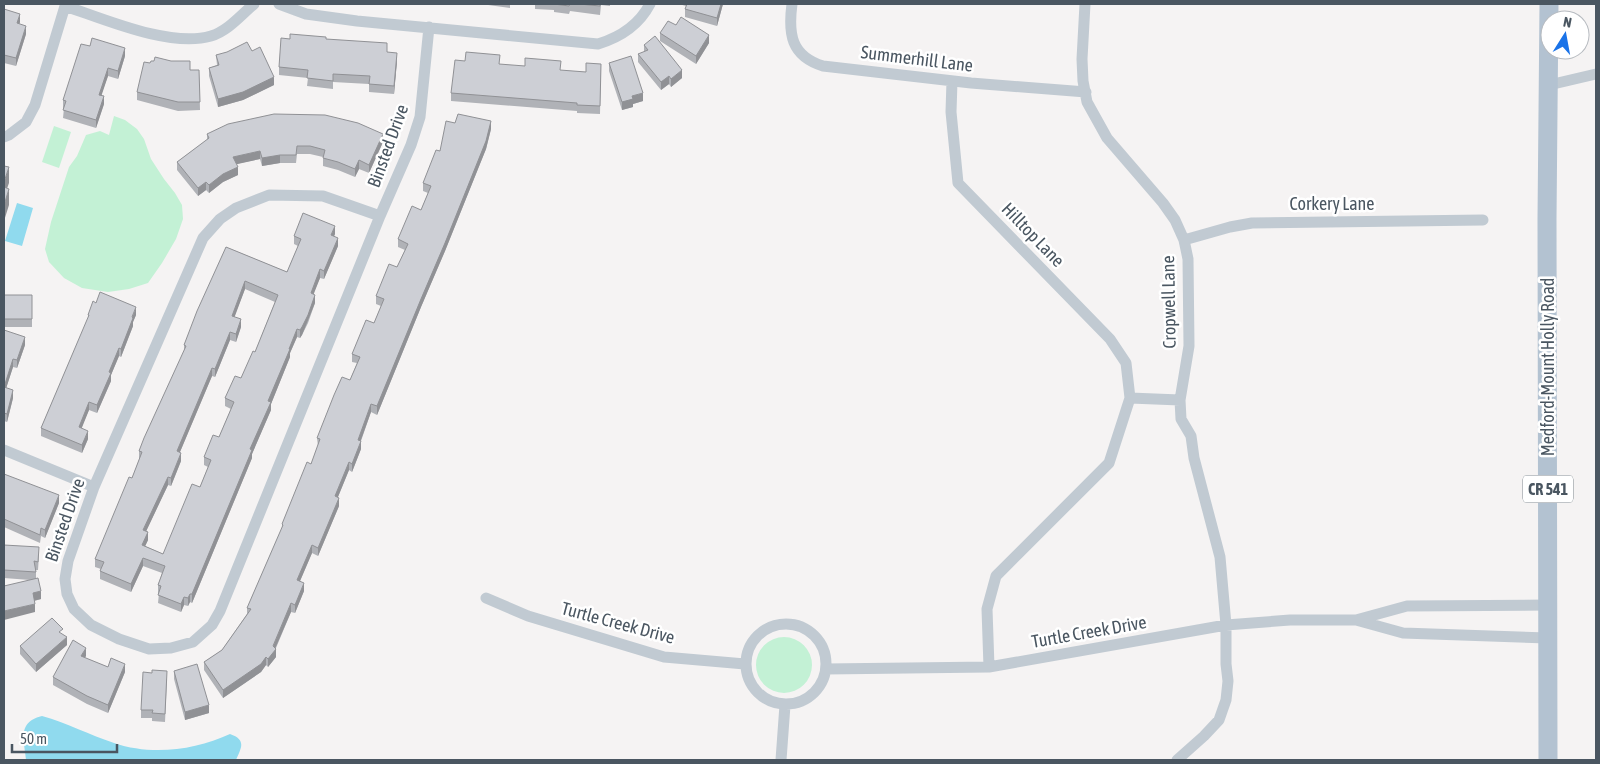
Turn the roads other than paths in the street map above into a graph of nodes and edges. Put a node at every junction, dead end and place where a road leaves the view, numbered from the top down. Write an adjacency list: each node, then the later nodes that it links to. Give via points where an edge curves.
1 (63, 4): 2 (street, via 162,37 186,40 212,36 226,29); 13 (street, via 35,105 26,122)
2 (254, 4)
3 (279, 4): 8 (street, via 306,14)
4 (650, 4): 8 (street, via 631,28 598,44)
5 (792, 4): 10 (street, Summerhill Lane, via 790,31 793,41 805,58 814,63)
6 (1085, 4): 12 (street, Cropwell Lane, via 1082,59)
7 (1549, 4): 11 (main road, Medford-Mount Holly Road / CR 541)
8 (429, 28): 14 (street, Binsted Drive, via 420,117)
9 (1596, 74): 11 (street)
10 (952, 81): 12 (street, Summerhill Lane); 17 (street, Hilltop Lane, via 951,112 958,183 1110,339 1126,363)
11 (1549, 85): 22 (main road, Medford-Mount Holly Road / CR 541)
12 (1086, 92): 16 (street, Cropwell Lane, via 1087,102 1107,138 1163,203)
13 (4, 137)
14 (380, 216): 20 (street, Binsted Drive, via 322,196 269,195 236,208 220,219 203,238); 20 (street, Binsted Drive, via 220,610 212,625 193,642 149,649 119,640 91,625 74,609 65,579 68,561)
15 (1483, 220): 16 (street, Corkery Lane, via 1252,223)
16 (1184, 240): 18 (street, Cropwell Lane, via 1189,280 1189,346)
17 (1130, 398): 18 (street); 27 (street, Hilltop Lane, via 1109,464 996,576 987,609)
18 (1180, 400): 24 (street, Cropwell Lane, via 1181,419 1191,436 1217,542 1223,574)
19 (4, 450): 20 (street)
20 (94, 487)
21 (486, 598): 26 (street, Turtle Creek Drive, via 528,616 664,657)
22 (1548, 606): 23 (street, Turtle Creek Drive, via 1407,606); 25 (main road, Medford-Mount Holly Road / CR 541)
23 (1356, 620): 24 (street, Turtle Creek Drive, via 1290,620); 25 (street, Turtle Creek Drive, via 1403,633)
24 (1226, 625): 27 (street, Turtle Creek Drive); 31 (street, Cropwell Lane, via 1228,681 1223,710 1212,728)
25 (1548, 638): 32 (main road, Medford-Mount Holly Road / CR 541)
26 (745, 664): 28 (street, via 748,649 756,636 769,627 784,624 802,627 816,637 824,652); 29 (street, via 750,684 765,699)
27 (989, 667): 28 (street, Turtle Creek Drive)
28 (826, 669): 29 (street, via 822,684 812,695)
29 (785, 705): 30 (street)
30 (781, 760)
31 (1177, 760)
32 (1548, 760)

